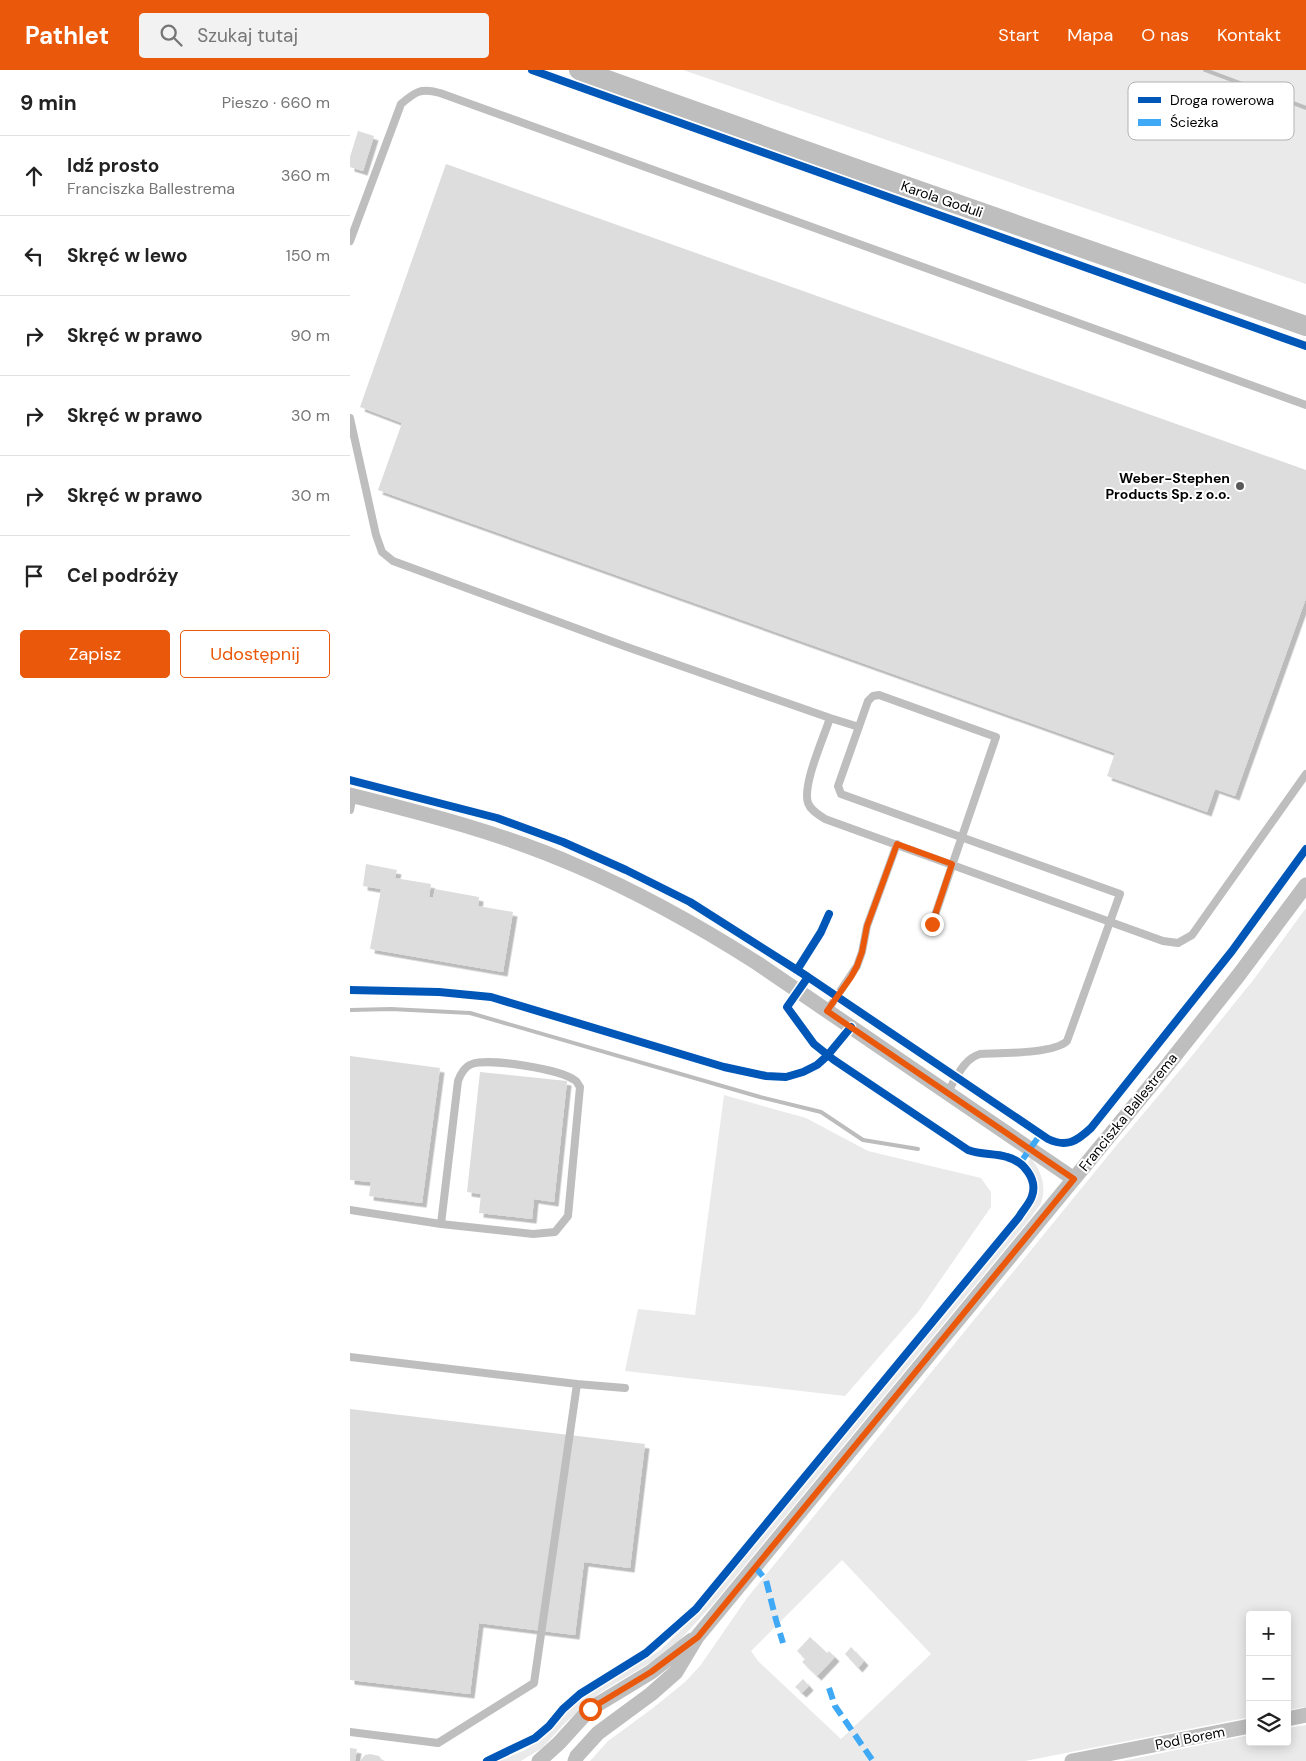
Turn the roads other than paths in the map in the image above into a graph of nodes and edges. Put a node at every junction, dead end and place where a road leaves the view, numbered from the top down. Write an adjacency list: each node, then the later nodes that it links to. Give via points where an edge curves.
1 (579, 70): 3 (street, Karola Goduli)
2 (350, 242): 4 (lane, via 401,104 412,94 425,89)
3 (1306, 326)
4 (1306, 405)
5 (350, 418): 6 (lane, via 376,535 382,552 393,561)
6 (830, 718): 7 (lane); 11 (lane, via 809,781 808,804 825,819)
7 (859, 727): 10 (lane, via 838,786 841,794); 10 (lane, via 868,701 879,695 996,737)
8 (1306, 774): 14 (lane, via 1192,935 1178,943 1162,941)
9 (351, 800): 17 (street, via 492,834 576,865 654,902 719,939)
10 (962, 837): 12 (lane); 14 (lane, via 1120,894)
11 (897, 844): 12 (lane); 17 (lane, via 867,926 857,966)
12 (952, 864): 14 (lane); 15 (lane)
13 (1306, 885): 20 (street, Franciszka Ballestrema, via 1238,976)
14 (1110, 922): 19 (lane, via 1069,1037 1063,1045 1051,1050 974,1056 965,1064)
15 (932, 924)
16 (350, 990): 18 (lane, via 491,997 724,1067 766,1076 786,1077 817,1064)
17 (827, 1011): 18 (street)
18 (851, 1027): 19 (street)
19 (947, 1093): 20 (street)
20 (1074, 1179): 26 (street, Franciszka Ballestrema)
21 (350, 1210): 22 (lane)
22 (441, 1224): 22 (lane, via 461,1073 471,1064 488,1062 554,1071 577,1081 580,1087 568,1216 555,1232 533,1234)
23 (350, 1357): 24 (lane)
24 (576, 1384): 25 (lane); 30 (lane, via 534,1683 438,1743)
25 (625, 1388)
26 (698, 1637): 31 (street, Franciszka Ballestrema, via 651,1672 590,1709); 32 (street, Franciszka Ballestrema, via 676,1672 598,1733)
27 (1306, 1716): 28 (street)
28 (1291, 1718)
29 (1246, 1727): 33 (street, Pod Borem)
30 (350, 1732)
31 (539, 1761)
32 (575, 1761)
33 (1072, 1761)

